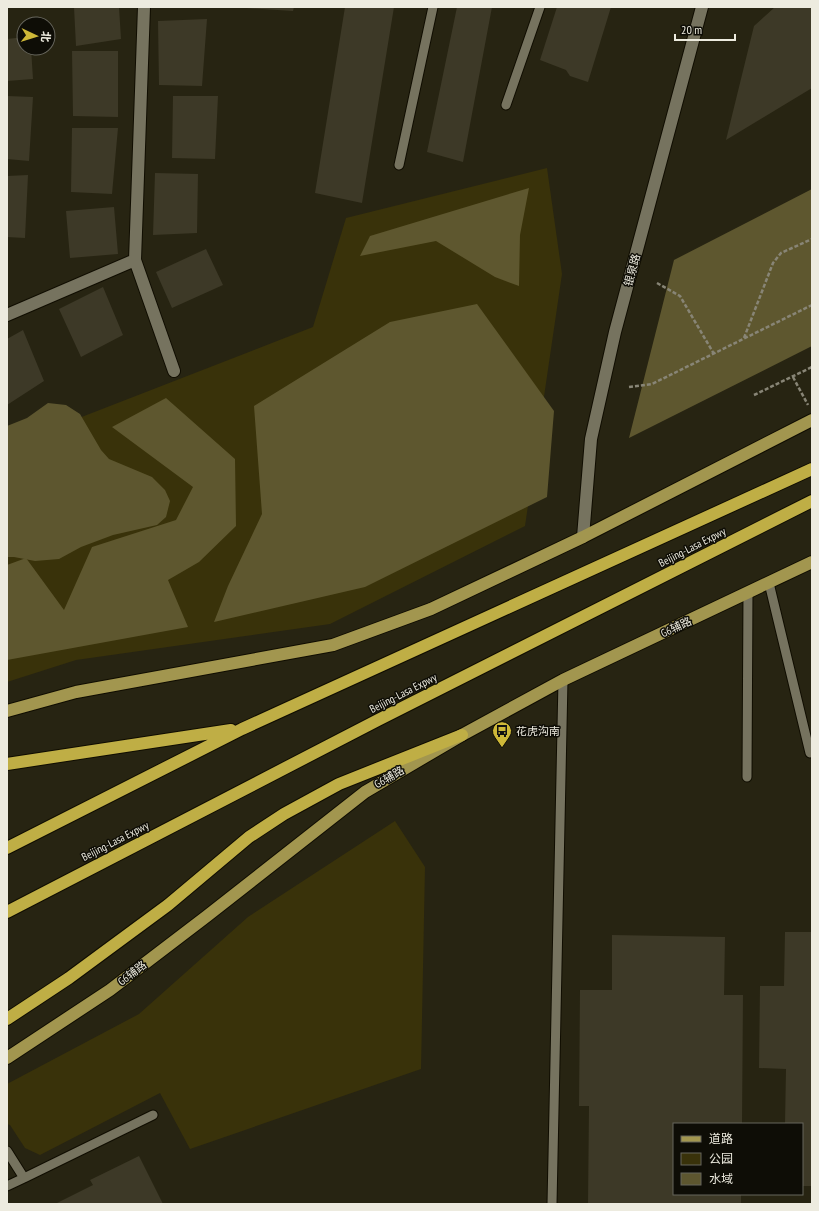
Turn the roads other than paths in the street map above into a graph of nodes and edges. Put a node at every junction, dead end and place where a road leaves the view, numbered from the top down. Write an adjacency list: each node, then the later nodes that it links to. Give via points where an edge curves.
1 (144, 7): 7 (main road)
2 (433, 7): 6 (lane)
3 (540, 7): 5 (lane)
4 (702, 7): 13 (main road, 银泉路, via 615,332 591,438)
5 (506, 105)
6 (399, 165)
7 (135, 260): 8 (main road); 9 (main road)
8 (7, 315)
9 (174, 371)
10 (812, 420): 13 (main road)
11 (812, 469): 19 (highway, Beijing-Lasa Expwy)
12 (812, 501): 25 (highway, Beijing-Lasa Expwy, via 378,720)
13 (583, 537): 18 (main road, via 431,609 332,645 76,692)
14 (812, 562): 15 (main road, G6辅路)
15 (769, 584): 16 (main road, G6辅路); 21 (lane)
16 (748, 592): 17 (main road, G6辅路); 23 (lane)
17 (563, 680): 20 (main road, G6辅路); 32 (lane)
18 (7, 711)
19 (242, 729): 22 (highway); 24 (highway, Beijing-Lasa Expwy)
20 (462, 735): 26 (highway, via 339,784 284,814 249,837 168,905 94,960); 27 (main road, G6辅路, via 365,792 110,990)
21 (810, 753)
22 (7, 764)
23 (747, 777)
24 (7, 848)
25 (7, 912)
26 (7, 1019)
27 (7, 1058)
28 (153, 1115): 30 (lane)
29 (7, 1152): 30 (lane)
30 (24, 1178): 31 (lane)
31 (7, 1186)
32 (552, 1204)

